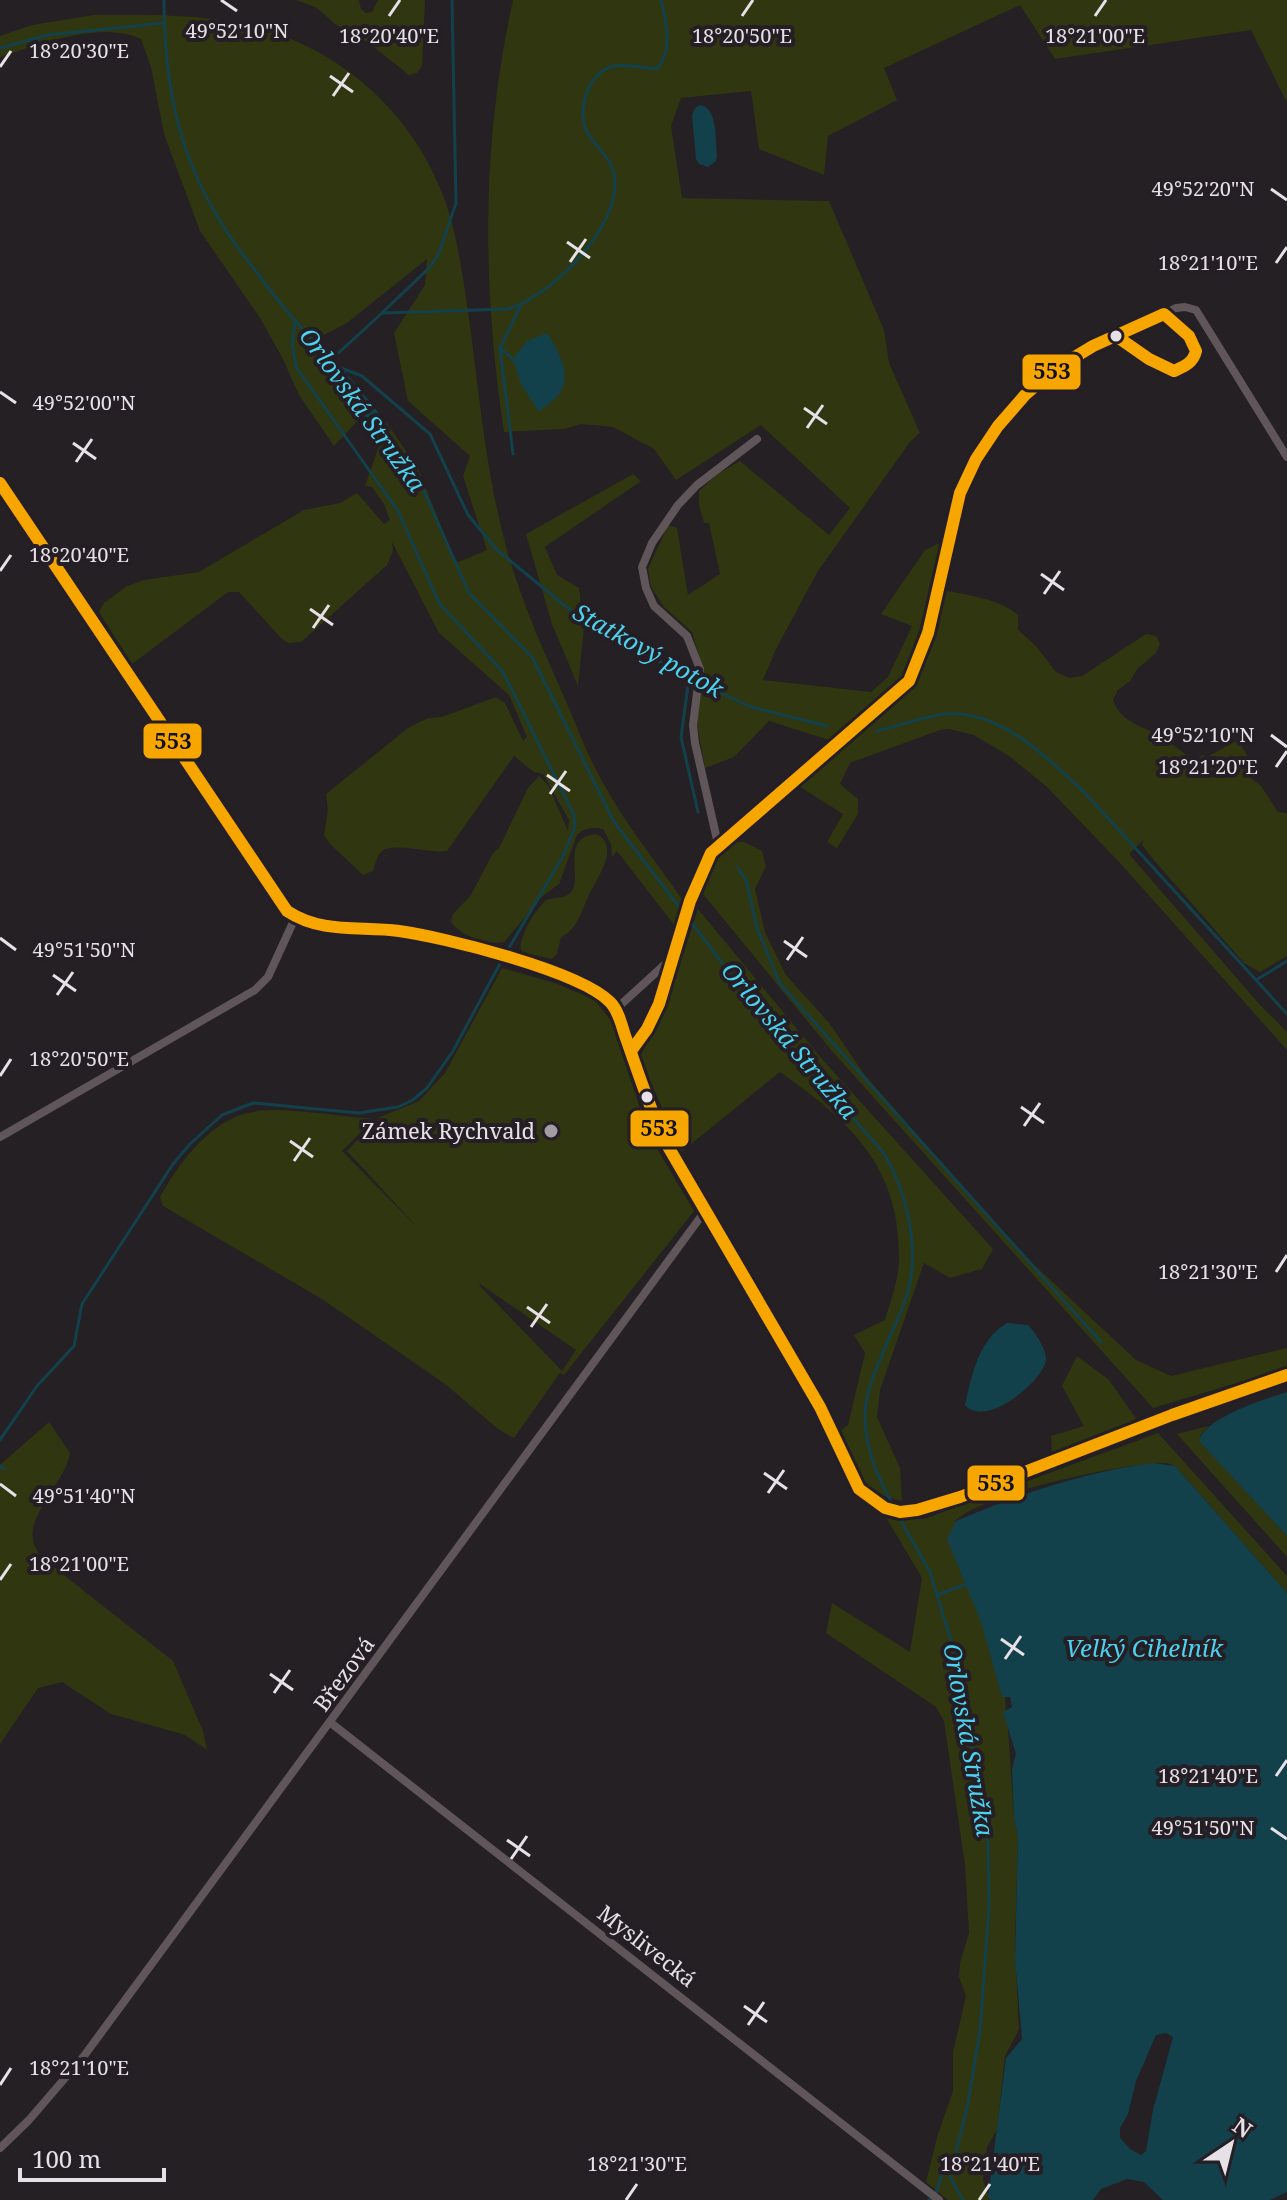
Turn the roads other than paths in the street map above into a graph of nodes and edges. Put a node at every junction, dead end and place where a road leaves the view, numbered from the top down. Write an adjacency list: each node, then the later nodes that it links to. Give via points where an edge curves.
1 (757, 439): 4 (street, via 678,505 642,567 654,606 687,636 700,669 693,725)
2 (1287, 457): 4 (street, via 1196,310 1176,308 1046,376 989,440 967,477 919,663 909,681)
3 (0, 483): 5 (main road, via 272,892)
4 (718, 844): 6 (street, via 699,874)
5 (295, 918): 7 (main road, via 333,927 398,931 497,955 588,985); 9 (street, via 268,977 255,990)
6 (674, 956): 7 (street); 8 (street, via 665,994)
7 (615, 1010): 8 (main road)
8 (631, 1051): 10 (main road, via 655,1123)
9 (0, 1137)
10 (705, 1211): 11 (main road, via 820,1407 859,1489 885,1508 917,1510 960,1497); 12 (street, Březová)
11 (1287, 1375)
12 (331, 1723): 13 (street, Březová, via 84,2056); 14 (street, Myslivecká)
13 (0, 2148)
14 (939, 2200)

